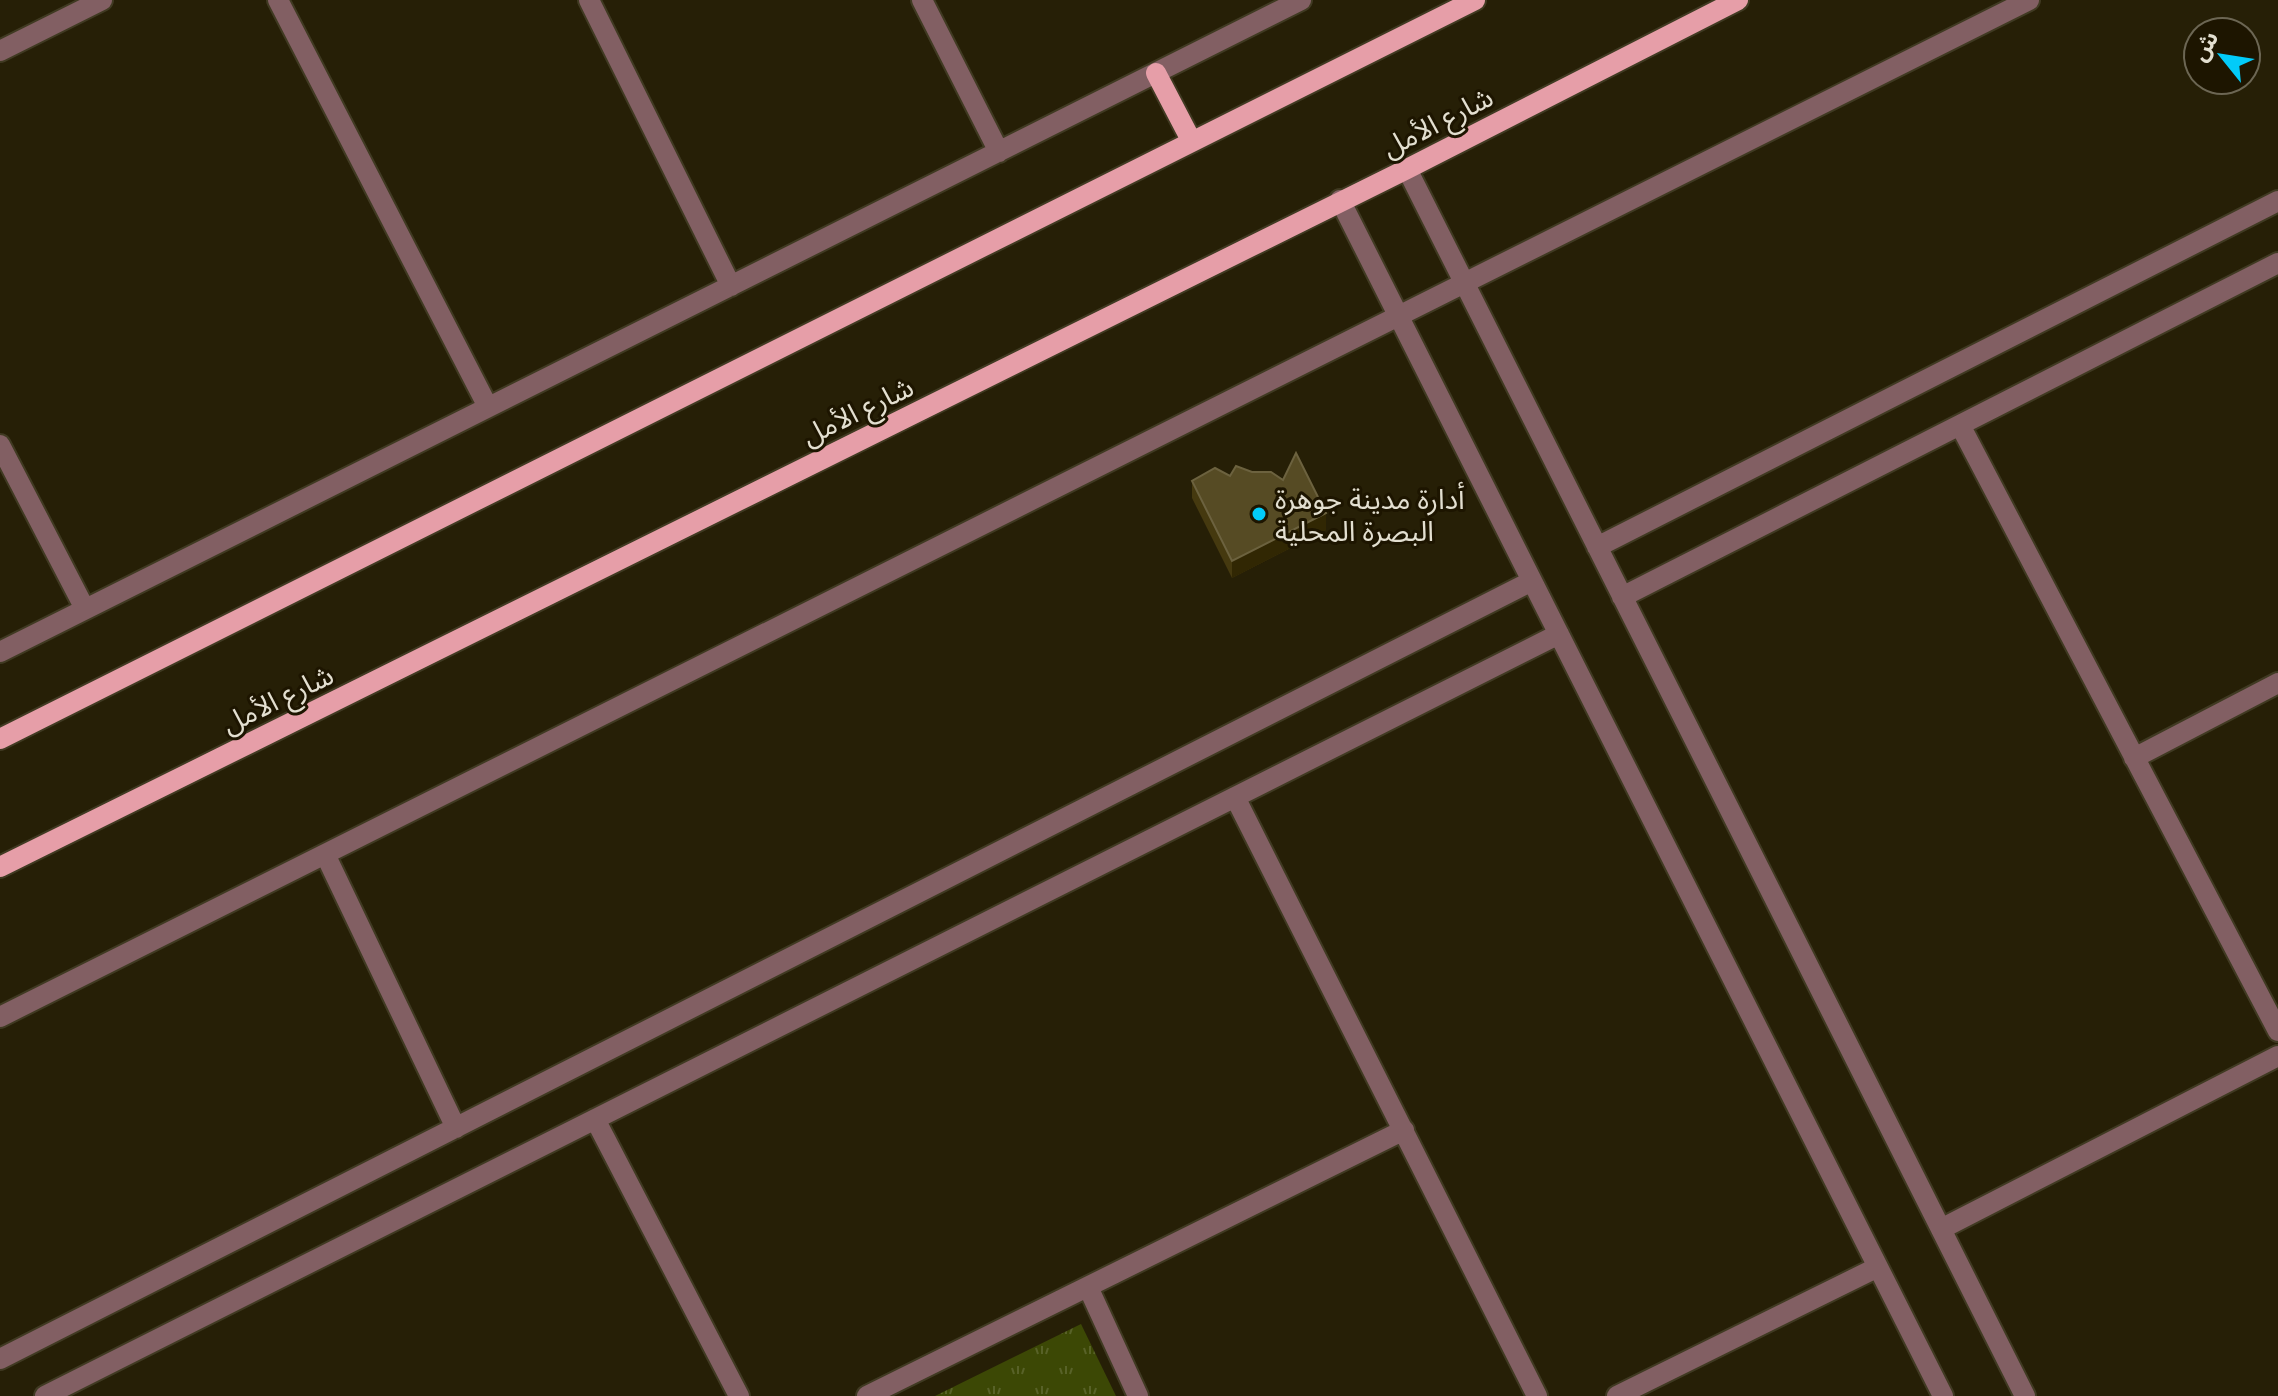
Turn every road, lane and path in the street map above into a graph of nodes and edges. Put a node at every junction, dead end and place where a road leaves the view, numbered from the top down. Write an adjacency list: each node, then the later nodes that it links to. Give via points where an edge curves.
1 (102, 0): 10 (street)
2 (278, 0): 21 (street)
3 (589, 0): 19 (street)
4 (922, 0): 13 (street)
5 (1301, 0): 9 (street)
6 (1475, 0): 12 (main road)
7 (1738, 0): 14 (main road, شارع الأمل)
8 (2029, 0): 18 (street)
9 (1260, 9): 11 (street)
10 (0, 51)
11 (1156, 73): 12 (main road); 13 (street)
12 (1192, 142): 31 (main road)
13 (999, 152): 19 (street)
14 (1407, 169): 15 (main road, شارع الأمل); 18 (street)
15 (1340, 200): 20 (street); 35 (main road, شارع الأمل)
16 (2278, 201): 24 (street)
17 (2278, 263): 22 (street)
18 (1464, 283): 20 (street); 24 (street)
19 (731, 286): 21 (street)
20 (1398, 316): 25 (street); 34 (street)
21 (488, 407): 27 (street)
22 (1960, 425): 26 (street); 32 (street)
23 (0, 445): 27 (street)
24 (1597, 547): 26 (street)
25 (1532, 581): 28 (street); 40 (street)
26 (1622, 597): 42 (street)
27 (85, 609): 29 (street)
28 (1559, 634): 33 (street); 43 (street)
29 (0, 652)
30 (2278, 683): 32 (street)
31 (0, 739)
32 (2134, 758): 37 (street)
33 (1235, 797): 39 (street); 41 (street)
34 (325, 854): 36 (street); 40 (street)
35 (0, 867)
36 (0, 1017)
37 (2278, 1031)
38 (2278, 1056): 42 (street)
39 (595, 1119): 46 (street); 47 (street)
40 (456, 1128): 45 (street)
41 (1404, 1130): 44 (street); 50 (street)
42 (1941, 1229): 53 (street)
43 (1878, 1267): 51 (street); 52 (street)
44 (1088, 1287): 48 (street); 49 (street)
45 (0, 1359)
46 (45, 1396)
47 (739, 1396)
48 (867, 1396)
49 (1138, 1396)
50 (1537, 1396)
51 (1617, 1396)
52 (1943, 1396)
53 (2025, 1396)

